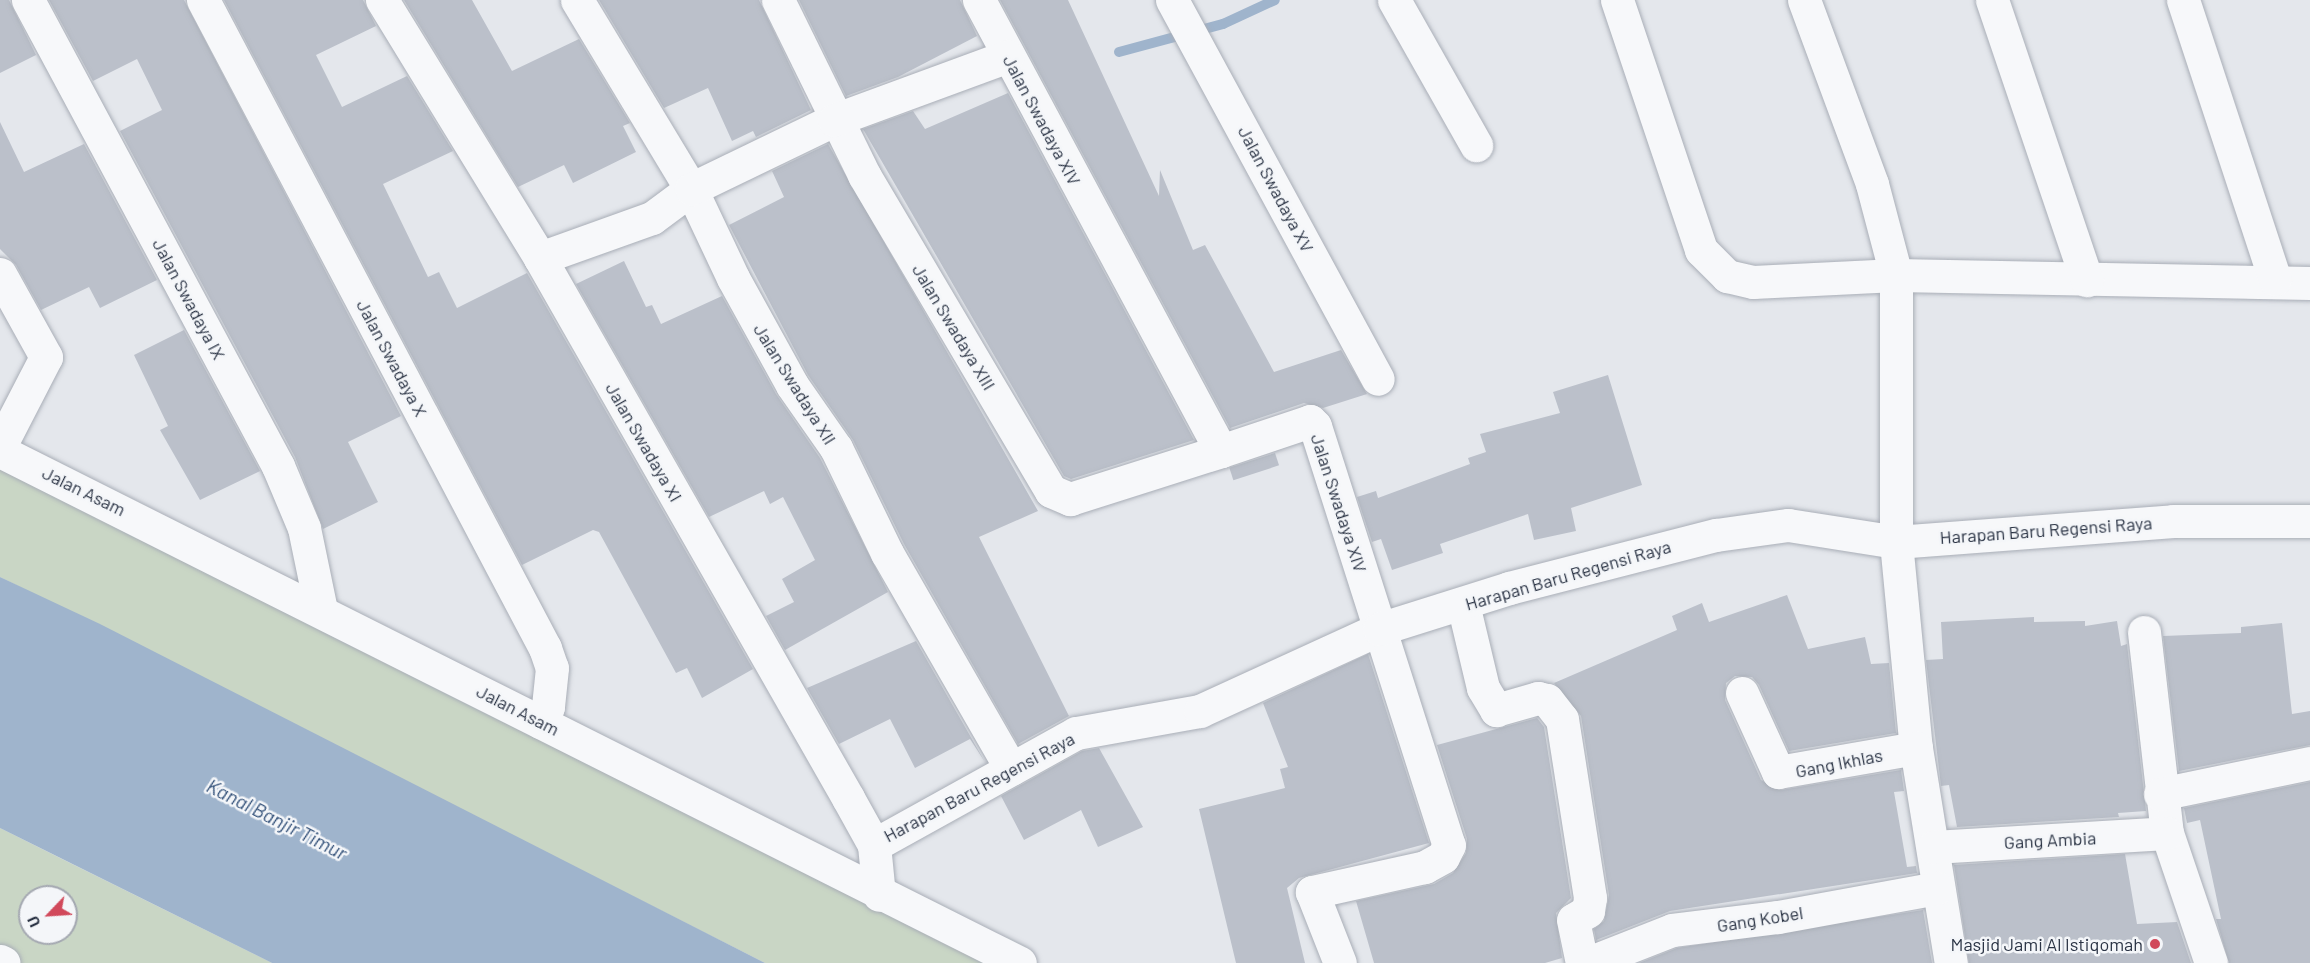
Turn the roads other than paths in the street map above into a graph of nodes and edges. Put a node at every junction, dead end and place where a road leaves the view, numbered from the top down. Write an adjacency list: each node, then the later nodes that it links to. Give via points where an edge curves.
1 (28, 0): 29 (street, Jalan Swadaya IX, via 278,466 304,528)
2 (203, 0): 33 (street, Jalan Swadaya X, via 545,648 552,668 548,707)
3 (382, 0): 17 (street, Jalan Swadaya XI)
4 (577, 0): 16 (street, Jalan Swadaya XII)
5 (778, 0): 14 (street, Jalan Swadaya XIII)
6 (979, 0): 13 (street, Jalan Swadaya XIV)
7 (1394, 0): 15 (street)
8 (1617, 0): 19 (street, via 1701,250 1727,276 1754,282)
9 (1804, 0): 19 (street, via 1872,184)
10 (1992, 0): 20 (street)
11 (2183, 0): 21 (street)
12 (1175, 5): 23 (street, Jalan Swadaya XV)
13 (1014, 68): 14 (street); 25 (street, Jalan Swadaya XIV)
14 (839, 127): 16 (street); 25 (street, Jalan Swadaya XIII, via 1058,497 1070,499 1101,491)
15 (1476, 145)
16 (698, 203): 17 (street, via 652,218); 36 (street, Jalan Swadaya XII, via 733,278 792,385 836,448 887,553)
17 (546, 270): 39 (street, Jalan Swadaya XI)
18 (0, 274): 24 (street, via 46,357)
19 (1896, 275): 20 (street); 27 (street)
20 (2087, 279): 21 (street)
21 (2275, 279): 22 (street)
22 (2310, 283)
23 (1378, 379)
24 (5, 451): 29 (street, Jalan Asam)
25 (1221, 451): 30 (street, Jalan Swadaya XIV, via 1313,423)
26 (2310, 520): 27 (street, Harapan Baru Regensi Raya, via 2173,520)
27 (1896, 542): 28 (street, Harapan Baru Regensi Raya, via 1788,525 1745,530 1655,550); 34 (street)
28 (1463, 604): 30 (street, Harapan Baru Regensi Raya); 45 (street, via 1489,701 1496,710 1538,698 1548,700 1562,720 1590,898 1588,911 1573,920)
29 (321, 610): 33 (street, Jalan Asam)
30 (1379, 629): 36 (street, Harapan Baru Regensi Raya, via 1200,711 1076,733); 44 (street, Jalan Swadaya XIV, via 1449,845 1443,857 1425,867 1312,892)
31 (2145, 632): 37 (street)
32 (1742, 693): 34 (street, Gang Ikhlas, via 1778,772)
33 (541, 722): 42 (street, Jalan Asam)
34 (1916, 748): 40 (street)
35 (2310, 763): 37 (street)
36 (1011, 769): 39 (street, Harapan Baru Regensi Raya)
37 (2160, 794): 38 (street)
38 (2167, 833): 40 (street, Gang Ambia); 48 (street)
39 (874, 844): 42 (street, Jalan Swadaya XI)
40 (1933, 847): 41 (street)
41 (1937, 888): 46 (street, Gang Kobel, via 1778,917 1672,930); 47 (street)
42 (879, 895): 43 (street, Jalan Asam)
43 (1020, 963)
44 (1340, 963)
45 (1582, 963)
46 (1588, 963)
47 (1951, 963)
48 (2211, 963)

